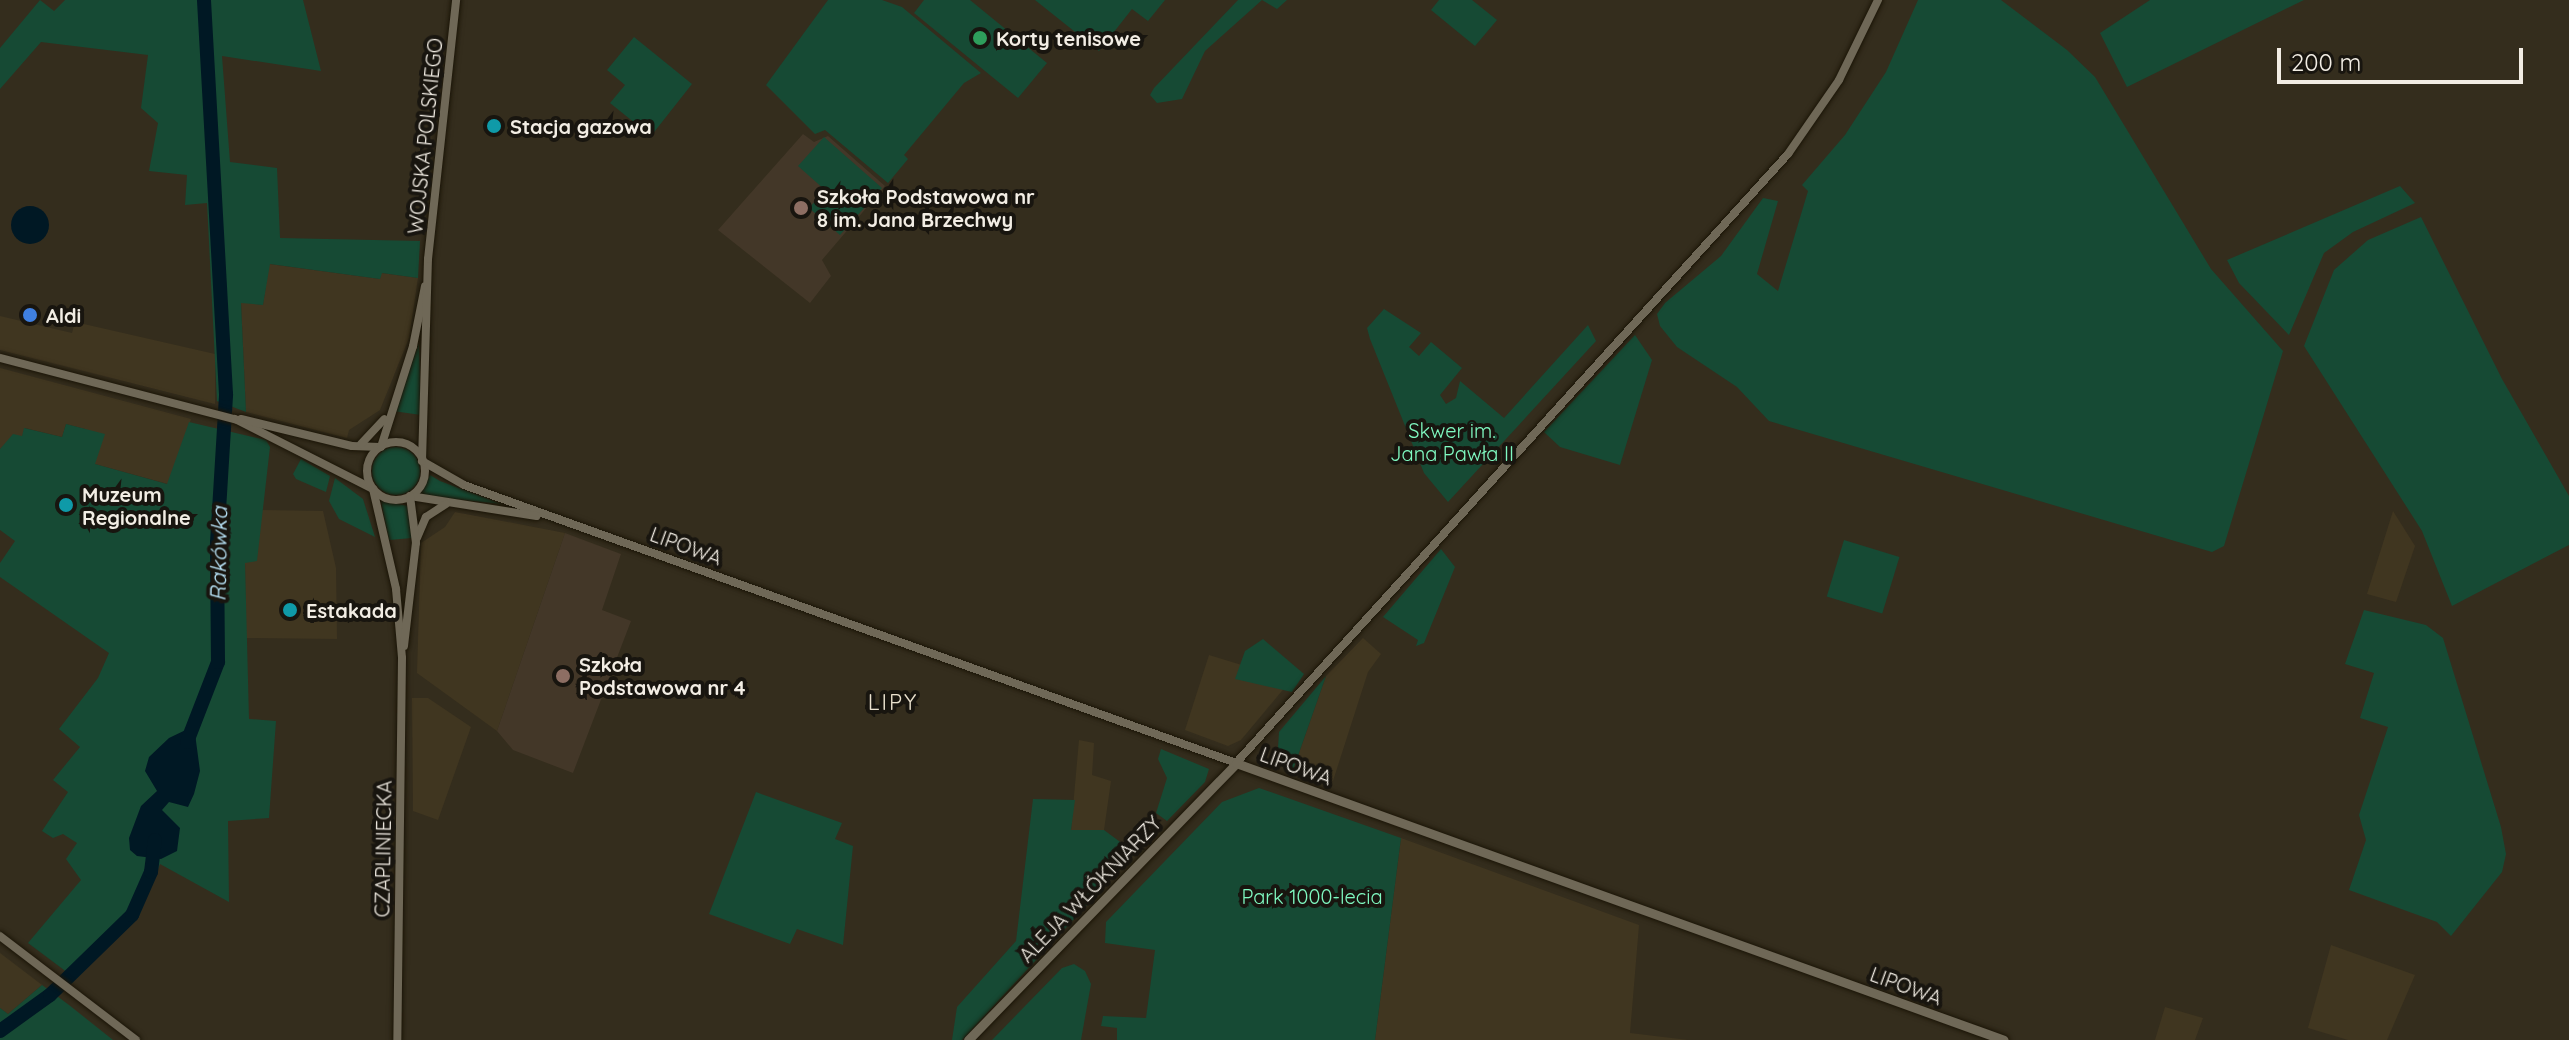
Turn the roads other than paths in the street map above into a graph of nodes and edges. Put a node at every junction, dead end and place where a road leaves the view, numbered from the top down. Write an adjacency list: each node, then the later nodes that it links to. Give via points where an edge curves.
1 (456, 0): 3 (street, WOJSKA POLSKIEGO)
2 (1878, 0): 16 (street, via 1839,80 1788,154)
3 (427, 275): 5 (street, WOJSKA POLSKIEGO, via 413,346); 9 (street, WOJSKA POLSKIEGO)
4 (0, 358): 6 (street)
5 (388, 412): 7 (street, via 371,438); 8 (street, WOJSKA POLSKIEGO)
6 (235, 419): 7 (street); 10 (street)
7 (352, 446): 8 (street)
8 (381, 447): 9 (street, via 405,444); 10 (street, via 367,466)
9 (422, 461): 11 (street, via 424,477); 13 (street, LIPOWA, via 443,477)
10 (373, 489): 11 (street, via 394,500); 15 (street, CZAPLINIECKA, via 396,589)
11 (410, 496): 12 (street, LIPOWA); 14 (street, CZAPLINIECKA)
12 (446, 504): 13 (street, LIPOWA); 14 (street, via 426,517)
13 (576, 526): 16 (street, LIPOWA)
14 (416, 540): 15 (street, CZAPLINIECKA)
15 (402, 658): 19 (street, CZAPLINIECKA)
16 (1236, 763): 20 (main road, ALEJA WŁÓKNIARZY); 21 (main road, LIPOWA)
17 (0, 936): 18 (street)
18 (136, 1040)
19 (397, 1040)
20 (968, 1040)
21 (2004, 1040)

